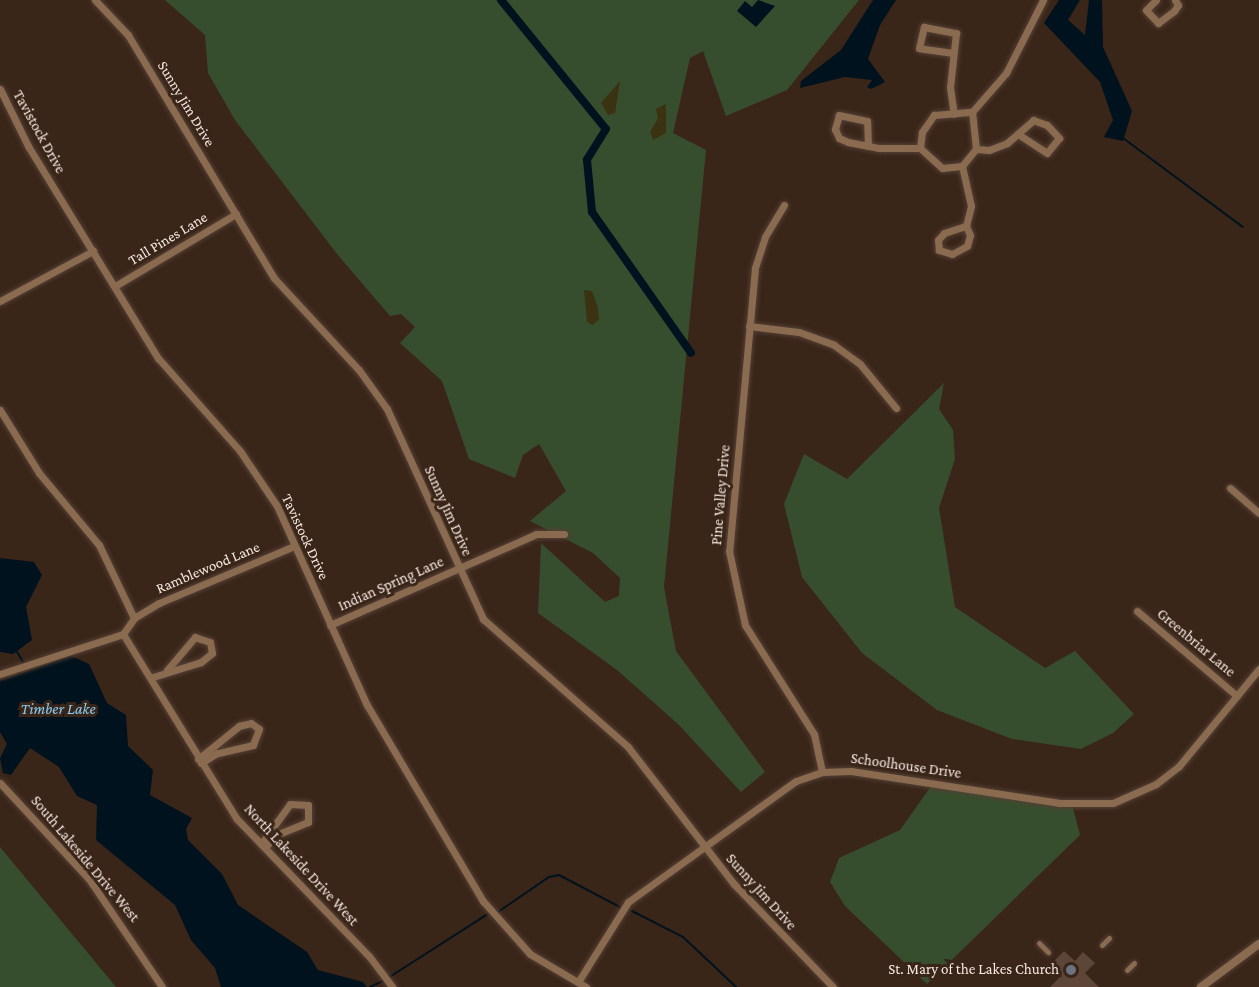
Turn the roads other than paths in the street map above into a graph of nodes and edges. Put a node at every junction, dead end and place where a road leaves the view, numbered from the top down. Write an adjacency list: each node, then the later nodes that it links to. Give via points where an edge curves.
1 (95, 0): 15 (street, Sunny Jim Drive, via 128,36)
2 (1043, 0): 7 (street, via 1011,64)
3 (1156, 0): 4 (street, via 1146,10 1158,23 1174,11)
4 (1175, 0)
5 (953, 53): 5 (street, via 919,48 924,27 956,33); 8 (street, via 950,87)
6 (0, 89): 17 (street, Tavistock Drive, via 28,146)
7 (972, 112): 8 (street); 12 (street)
8 (954, 114): 11 (street, via 934,115 922,132)
9 (1018, 134): 9 (street, via 1028,123 1039,121 1059,138 1047,153); 12 (street, via 992,150)
10 (868, 146): 10 (street, via 867,121 839,116 835,129 838,138); 11 (street)
11 (920, 148): 13 (street, via 941,168)
12 (976, 149): 13 (street)
13 (962, 166): 16 (street, via 971,206)
14 (784, 205): 20 (street, Pine Valley Drive, via 760,252)
15 (236, 214): 18 (street, Tall Pines Lane); 27 (street, Sunny Jim Drive, via 274,278 359,370 387,409)
16 (966, 226): 16 (street, via 970,235 967,246 952,254 939,250 938,240 944,233)
17 (93, 251): 18 (street, Tavistock Drive); 19 (street)
18 (115, 286): 26 (street, Tavistock Drive, via 170,375 261,479)
19 (0, 301)
20 (749, 326): 21 (street, via 799,332 834,345 860,364); 38 (street, Pine Valley Drive, via 730,541 732,569 745,625 810,727)
21 (896, 408)
22 (0, 410): 29 (street, via 39,473 99,545)
23 (1230, 488): 24 (street)
24 (1259, 513)
25 (564, 534): 27 (street, Indian Spring Lane, via 536,534)
26 (294, 546): 29 (street, Ramblewood Lane, via 198,585); 30 (street, Tavistock Drive)
27 (458, 569): 30 (street, Indian Spring Lane); 40 (street, Sunny Jim Drive, via 489,627 628,747)
28 (1137, 611): 36 (street, Greenbriar Lane)
29 (134, 618): 31 (street)
30 (330, 625): 49 (street, Tavistock Drive, via 370,710 488,907 530,954)
31 (123, 633): 34 (street); 35 (street, North Lakeside Drive West)
32 (1259, 669): 36 (street, Schoolhouse Drive)
33 (167, 670): 33 (street, via 208,658 210,642 195,637); 35 (street)
34 (0, 674)
35 (153, 677): 37 (street, North Lakeside Drive West)
36 (1237, 696): 38 (street, Schoolhouse Drive, via 1167,776 1113,802 1059,803 876,774)
37 (199, 761): 37 (street, via 239,726 252,723 259,729 253,745); 41 (street, North Lakeside Drive West, via 236,818)
38 (822, 772): 40 (street, Schoolhouse Drive, via 786,786)
39 (0, 783): 50 (street, South Lakeside Drive West, via 89,879)
40 (703, 845): 49 (street, Schoolhouse Drive, via 628,902); 53 (street, Sunny Jim Drive, via 760,914)
41 (263, 846): 41 (street, via 308,822 308,805 290,804); 51 (street, North Lakeside Drive West, via 369,956)
42 (1109, 938): 45 (street)
43 (1039, 943): 46 (street)
44 (1259, 944): 54 (street)
45 (1102, 945)
46 (1048, 952)
47 (1134, 963): 48 (street)
48 (1127, 970)
49 (578, 982): 52 (street, Tavistock Drive)
50 (162, 987)
51 (392, 987)
52 (586, 987)
53 (833, 987)
54 (1201, 987)

